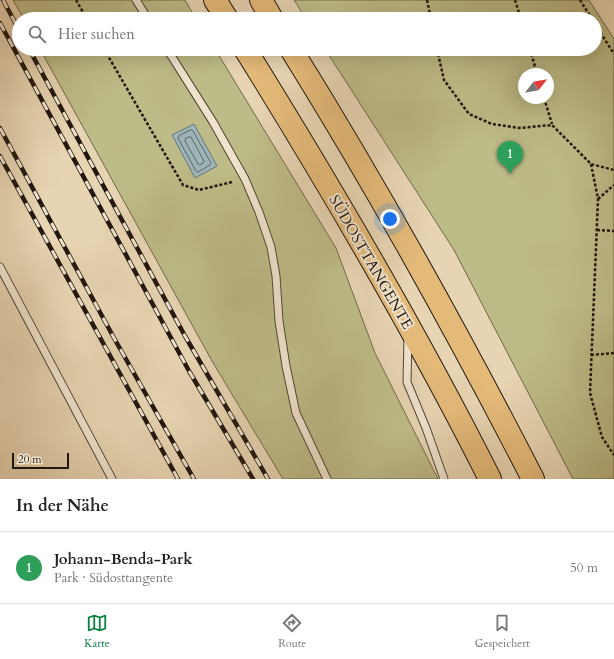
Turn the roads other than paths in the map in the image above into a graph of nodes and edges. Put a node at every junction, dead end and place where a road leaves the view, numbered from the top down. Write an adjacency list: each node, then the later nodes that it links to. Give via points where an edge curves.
1 (136, 0): 4 (lane)
2 (215, 0): 5 (highway)
3 (261, 0): 6 (highway)
4 (144, 12)
5 (223, 12)
6 (268, 12)
7 (171, 56): 13 (lane, via 213,122 245,179 259,212 271,247 279,321 296,413)
8 (249, 56): 11 (highway, SÜDOSTTANGENTE)
9 (295, 56): 16 (highway, via 382,201)
10 (0, 267): 12 (lane)
11 (408, 325): 14 (lane, via 407,382); 15 (highway, SÜDOSTTANGENTE)
12 (112, 479)
13 (328, 479)
14 (444, 479)
15 (490, 479)
16 (533, 479)

